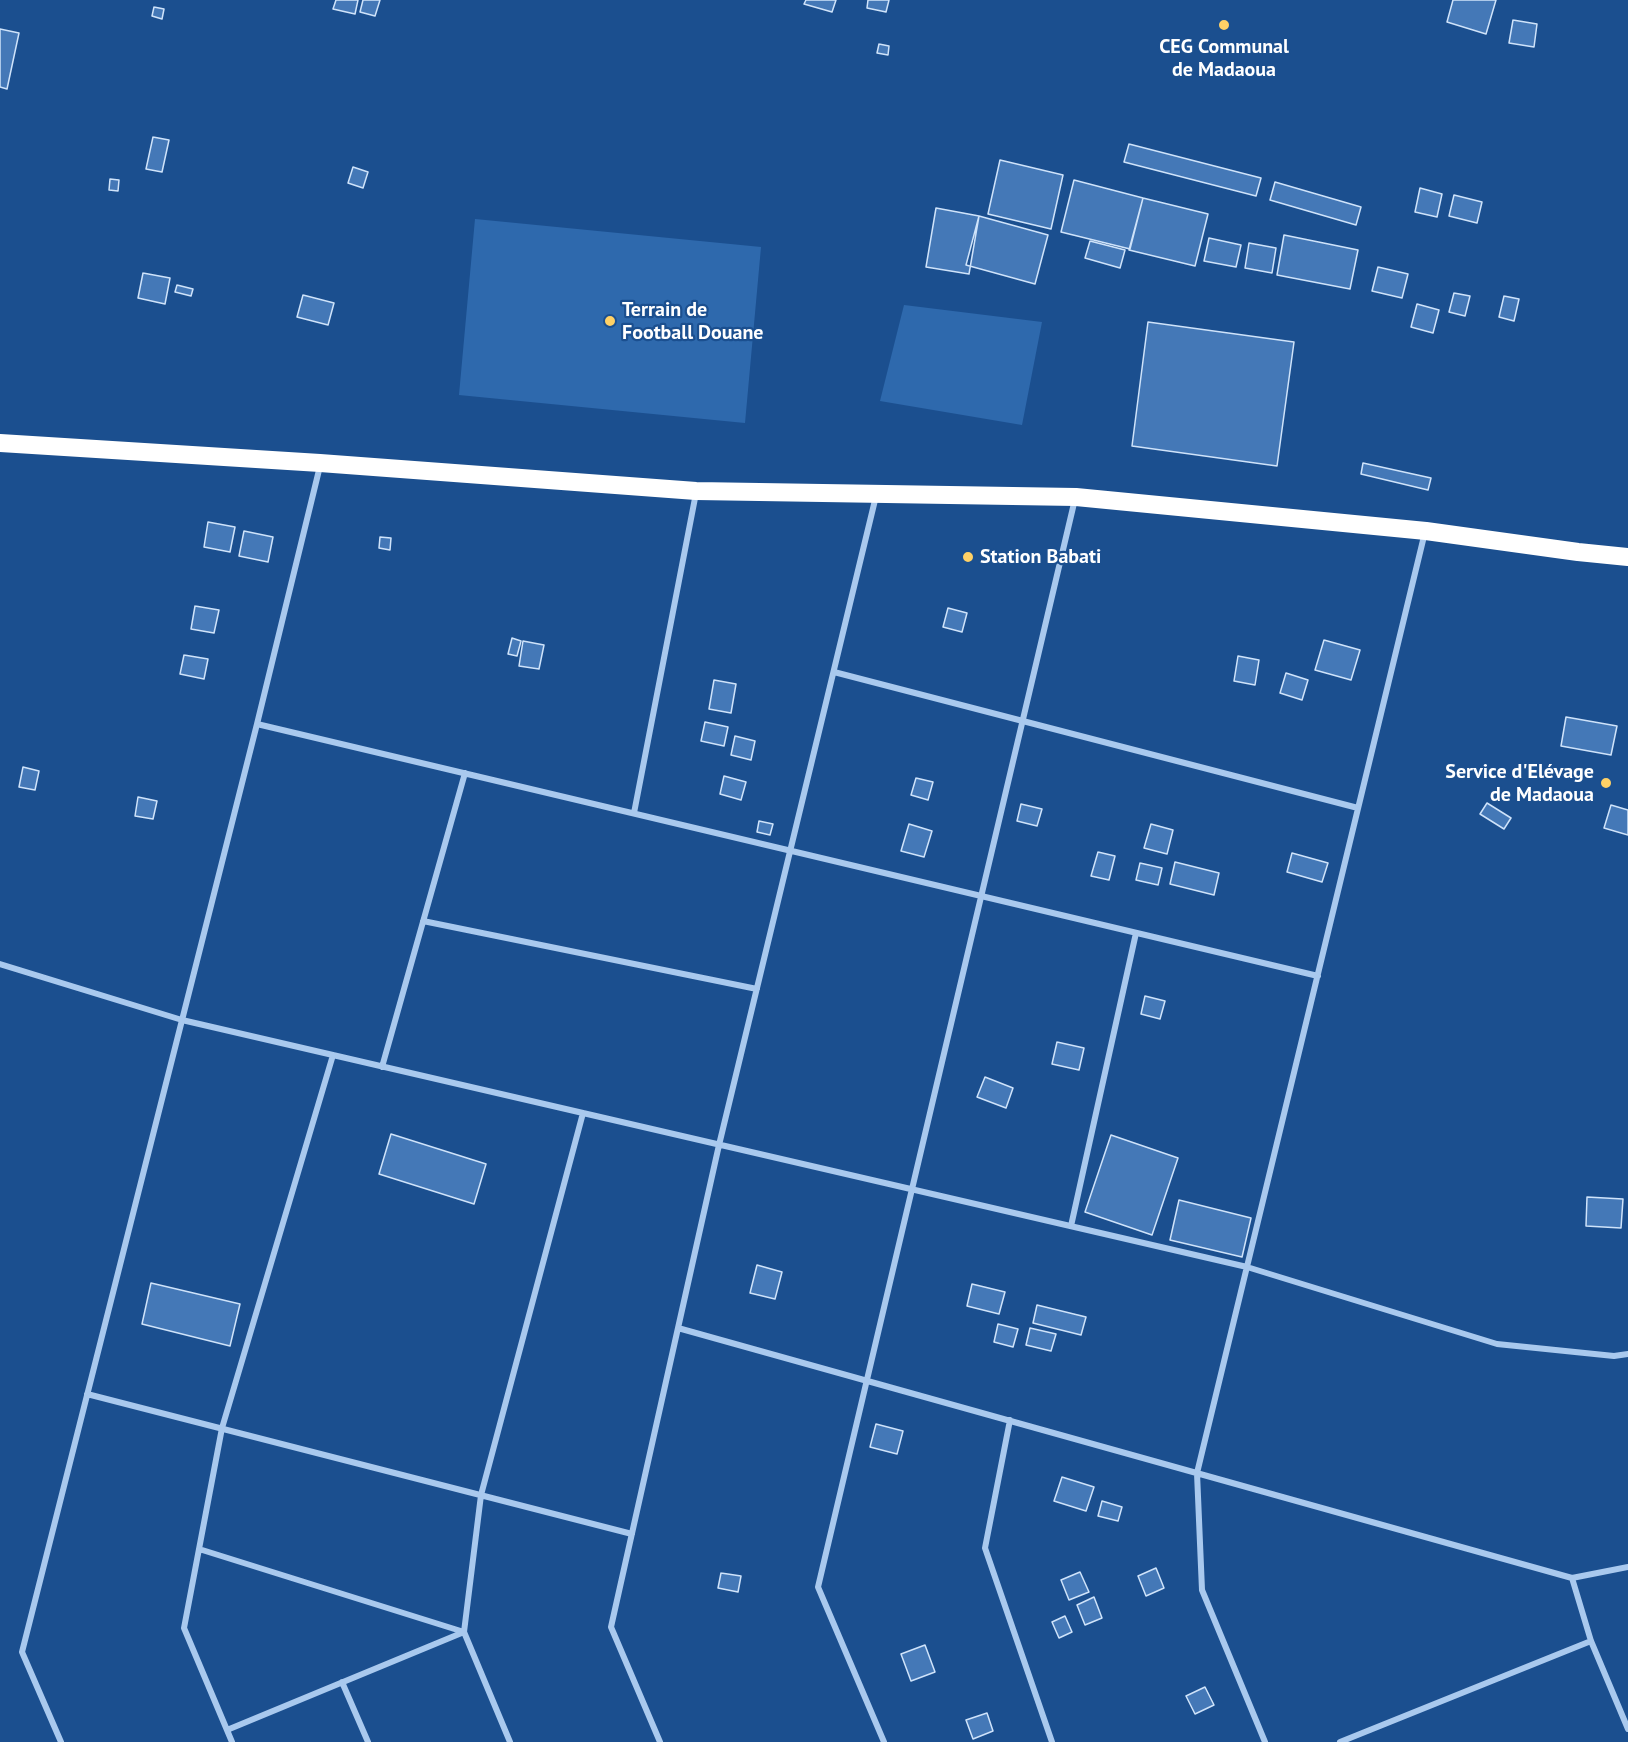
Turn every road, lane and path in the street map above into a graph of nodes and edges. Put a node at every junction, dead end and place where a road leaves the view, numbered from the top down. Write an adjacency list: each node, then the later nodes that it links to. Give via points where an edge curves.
1 (0, 443): 2 (highway)
2 (320, 463): 3 (highway); 10 (street)
3 (696, 491): 4 (highway); 13 (street)
4 (877, 493): 5 (highway); 8 (street)
5 (1076, 497): 6 (highway); 9 (street)
6 (1425, 531): 7 (highway); 12 (street)
7 (1628, 557)
8 (834, 672): 9 (street); 14 (street)
9 (1024, 721): 12 (street); 15 (street)
10 (257, 724): 11 (street); 21 (street)
11 (465, 773): 13 (street); 16 (street)
12 (1358, 808): 19 (street)
13 (634, 813): 14 (street)
14 (791, 851): 15 (street); 20 (street)
15 (982, 896): 17 (street); 26 (street)
16 (423, 921): 20 (street); 23 (street)
17 (1136, 933): 19 (street); 27 (street)
18 (0, 964): 21 (street)
19 (1318, 976): 28 (street)
20 (757, 989): 25 (street)
21 (182, 1020): 22 (street); 32 (street)
22 (333, 1055): 23 (street); 34 (street)
23 (382, 1067): 24 (street)
24 (583, 1113): 25 (street); 36 (street)
25 (719, 1145): 26 (street); 29 (street)
26 (913, 1189): 27 (street); 31 (street)
27 (1071, 1226): 28 (street)
28 (1247, 1267): 30 (street, via 1497,1344 1614,1356); 35 (street)
29 (678, 1328): 31 (street); 37 (street)
30 (1628, 1354)
31 (867, 1381): 33 (street); 51 (street, via 818,1587)
32 (87, 1394): 34 (street); 46 (street, via 22,1652)
33 (1010, 1420): 35 (street); 52 (street, via 985,1548)
34 (222, 1428): 36 (street); 38 (street)
35 (1197, 1473): 40 (street); 53 (street, via 1202,1590)
36 (481, 1495): 37 (street); 41 (street)
37 (632, 1534): 50 (street, via 611,1627)
38 (199, 1549): 41 (street); 45 (street, via 184,1628)
39 (1628, 1567): 40 (street)
40 (1572, 1578): 42 (street)
41 (464, 1632): 43 (street); 49 (street)
42 (1591, 1641): 44 (street); 54 (street)
43 (342, 1682): 45 (street); 48 (street)
44 (1628, 1729)
45 (227, 1730): 47 (street)
46 (62, 1742)
47 (232, 1742)
48 (368, 1742)
49 (510, 1742)
50 (660, 1742)
51 (884, 1742)
52 (1052, 1742)
53 (1265, 1742)
54 (1340, 1742)

